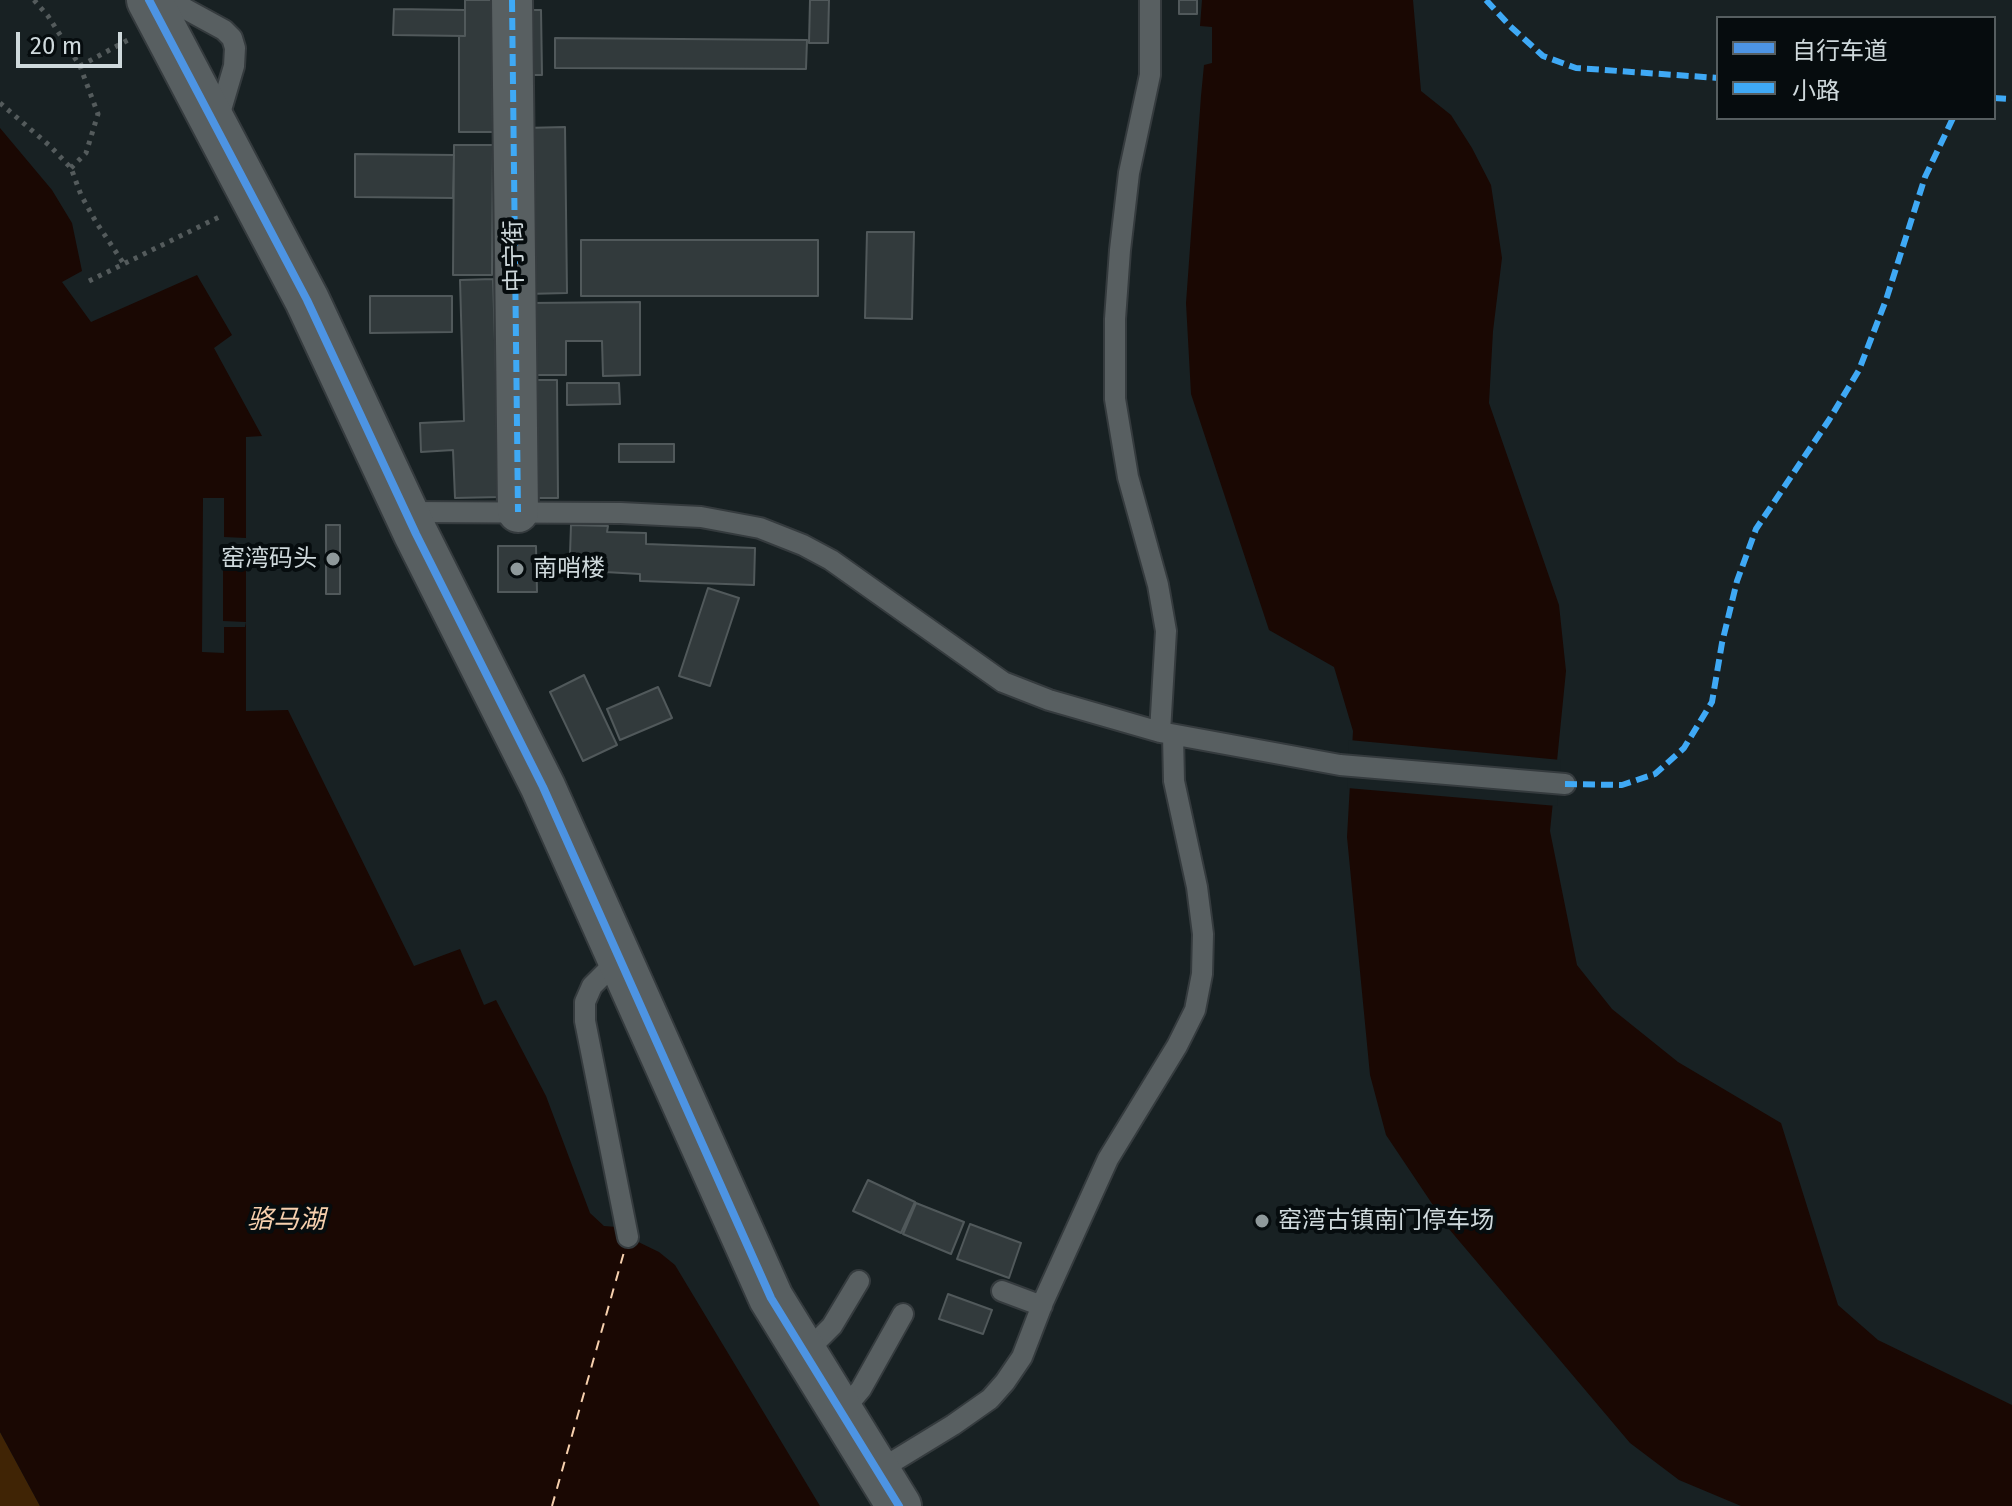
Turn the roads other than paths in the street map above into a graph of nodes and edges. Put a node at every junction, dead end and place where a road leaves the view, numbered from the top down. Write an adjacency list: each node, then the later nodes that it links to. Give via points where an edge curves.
1 (512, 0): 5 (street, 中宁街)
2 (1150, 0): 6 (lane, via 1150,75 1129,173 1120,250 1115,399 1128,477 1166,631)
3 (160, 7): 4 (street)
4 (406, 512): 5 (lane); 8 (street)
5 (518, 512): 6 (lane, via 701,517 760,528 831,560 1003,682)
6 (1166, 734): 7 (lane, via 1340,765); 12 (lane, via 1203,934 1195,1010 1108,1159)
7 (1565, 784)
8 (621, 957): 9 (lane, via 592,986 585,1021); 14 (street, via 771,1298)
9 (628, 1237)
10 (859, 1281): 14 (lane, via 832,1326)
11 (1002, 1291): 12 (lane)
12 (1042, 1306): 16 (lane, via 1022,1357 1005,1382)
13 (903, 1314): 15 (lane, via 861,1389)
14 (804, 1354): 15 (street)
15 (840, 1414): 16 (street)
16 (888, 1489)

